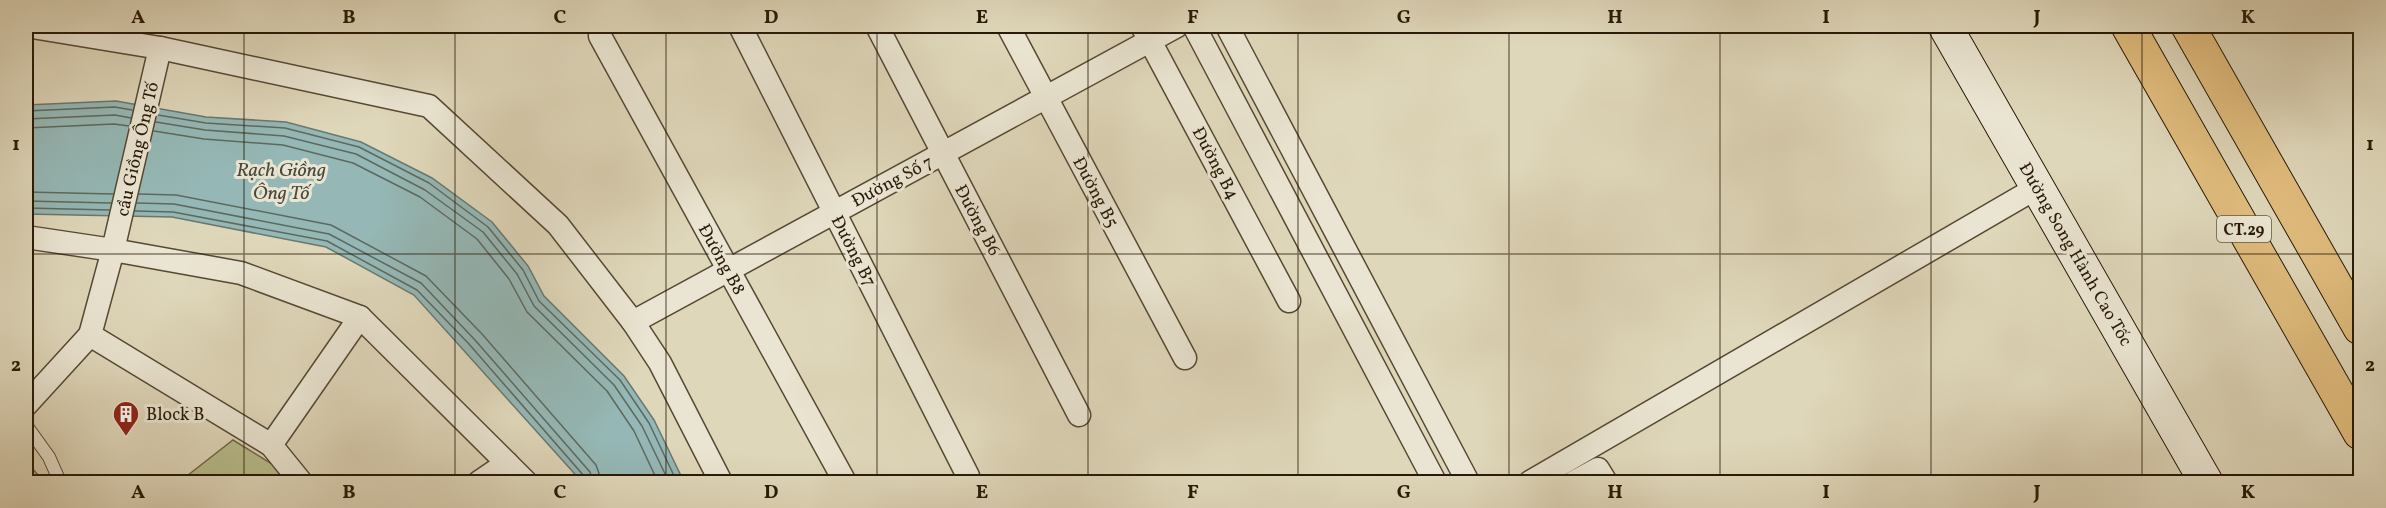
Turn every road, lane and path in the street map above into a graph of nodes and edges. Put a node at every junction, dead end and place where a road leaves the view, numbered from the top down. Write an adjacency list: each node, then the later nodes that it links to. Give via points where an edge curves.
1 (26, 26): 13 (street)
2 (740, 26): 17 (street, Đường B7)
3 (877, 26): 15 (street, Đường B6)
4 (1008, 26): 14 (street, Đường B5)
5 (1177, 26): 11 (street, Đường Số 7)
6 (1194, 26): 40 (street)
7 (1227, 26): 41 (street)
8 (1945, 26): 16 (main road, Đường Song Hành Cao Tốc)
9 (2128, 26): 30 (highway, CT.29)
10 (2188, 26): 24 (highway, CT.29)
11 (1146, 33): 14 (street, Đường Số 7); 21 (street, Đường B4)
12 (600, 36): 20 (street, Đường B8)
13 (160, 48): 19 (street, cầu Giồng Ông Tố); 23 (street, via 429,106 558,225)
14 (1046, 97): 15 (street, Đường Số 7); 26 (street, Đường B5)
15 (943, 153): 17 (street, Đường Số 7); 28 (street, Đường B6)
16 (2038, 187): 42 (street); 45 (main road, Đường Song Hành Cao Tốc)
17 (834, 212): 20 (street, Đường Số 7); 33 (street, Đường B7)
18 (26, 237): 19 (street)
19 (113, 250): 22 (street, via 241,273); 25 (street, cầu Giồng Ông Tố)
20 (728, 270): 23 (street, Đường Số 7); 39 (street, Đường B8)
21 (1289, 301)
22 (360, 317): 31 (street); 32 (street)
23 (633, 322): 38 (street, via 660,363)
24 (2361, 328)
25 (90, 335): 27 (street); 31 (street)
26 (1185, 358)
27 (26, 405)
28 (1079, 415)
29 (26, 424): 34 (lane, via 49,457)
30 (2361, 433)
31 (271, 445): 35 (street)
32 (507, 463): 36 (street); 37 (street)
33 (968, 476)
34 (60, 483)
35 (302, 483)
36 (479, 483)
37 (526, 483)
38 (721, 483)
39 (845, 483)
40 (1435, 483)
41 (1468, 483)
42 (1530, 483)
43 (1574, 483): 44 (street, via 1598,469)
44 (1606, 483)
45 (2206, 483)

